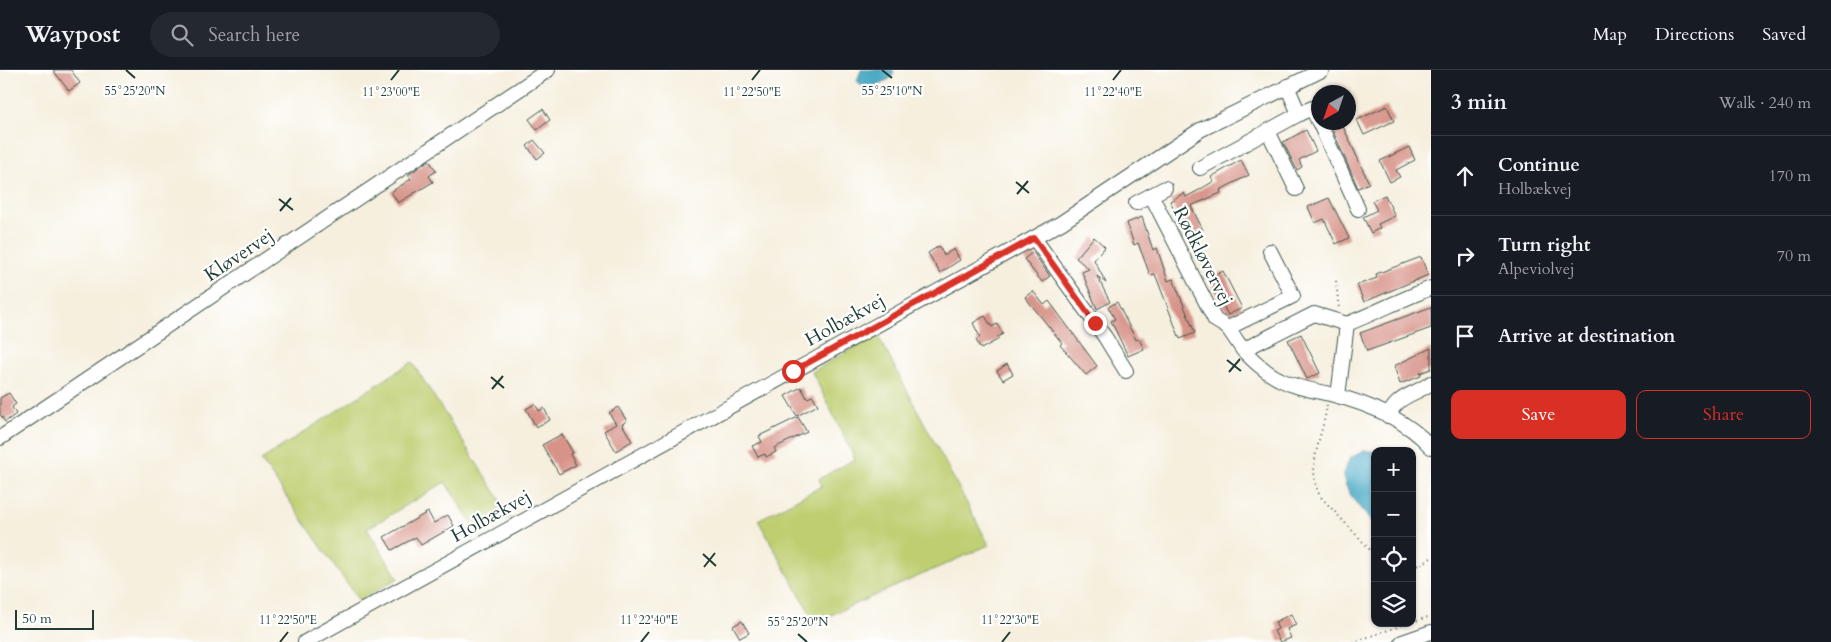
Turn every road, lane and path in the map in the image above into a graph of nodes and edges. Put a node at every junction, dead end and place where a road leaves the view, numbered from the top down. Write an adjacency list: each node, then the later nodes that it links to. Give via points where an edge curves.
1 (548, 70): 25 (street, Kløvervej)
2 (1322, 70): 3 (street, Holbækvej)
3 (1287, 86): 5 (street); 14 (street, Holbækvej, via 1200,130 1094,202)
4 (1311, 108): 5 (street)
5 (1300, 114): 7 (street)
6 (1323, 130): 13 (street)
7 (1268, 131): 8 (street); 10 (street)
8 (1200, 168)
9 (1165, 188): 11 (street, Rødkløvervej)
10 (1296, 189)
11 (1151, 195): 12 (street, Rødkløvervej); 19 (street, Rødkløvervej, via 1215,320)
12 (1136, 203)
13 (1358, 209)
14 (1034, 238): 21 (street, via 1106,337); 35 (street, Holbækvej)
15 (1270, 250): 19 (street, via 1293,296)
16 (1336, 281): 18 (path)
17 (1431, 288): 18 (street, via 1395,301 1390,307)
18 (1343, 322): 20 (street, via 1314,314); 23 (street)
19 (1228, 328): 20 (street, Rødkløvervej)
20 (1243, 350): 23 (street, Rødkløvervej, via 1277,378 1299,388)
21 (1126, 371)
22 (1431, 383): 24 (street, via 1403,397 1394,404)
23 (1333, 395): 24 (street, Rødkløvervej); 27 (path, via 1314,458 1314,484 1320,496)
24 (1388, 416): 26 (street, Rødkløvervej, via 1419,434)
25 (0, 438)
26 (1431, 447)
27 (1371, 552)
28 (1431, 558): 29 (path)
29 (1416, 566)
30 (1431, 616): 31 (path)
31 (1416, 621)
32 (1396, 627): 36 (path)
33 (1431, 632): 34 (street)
34 (1409, 641)
35 (305, 642)
36 (1353, 642)

